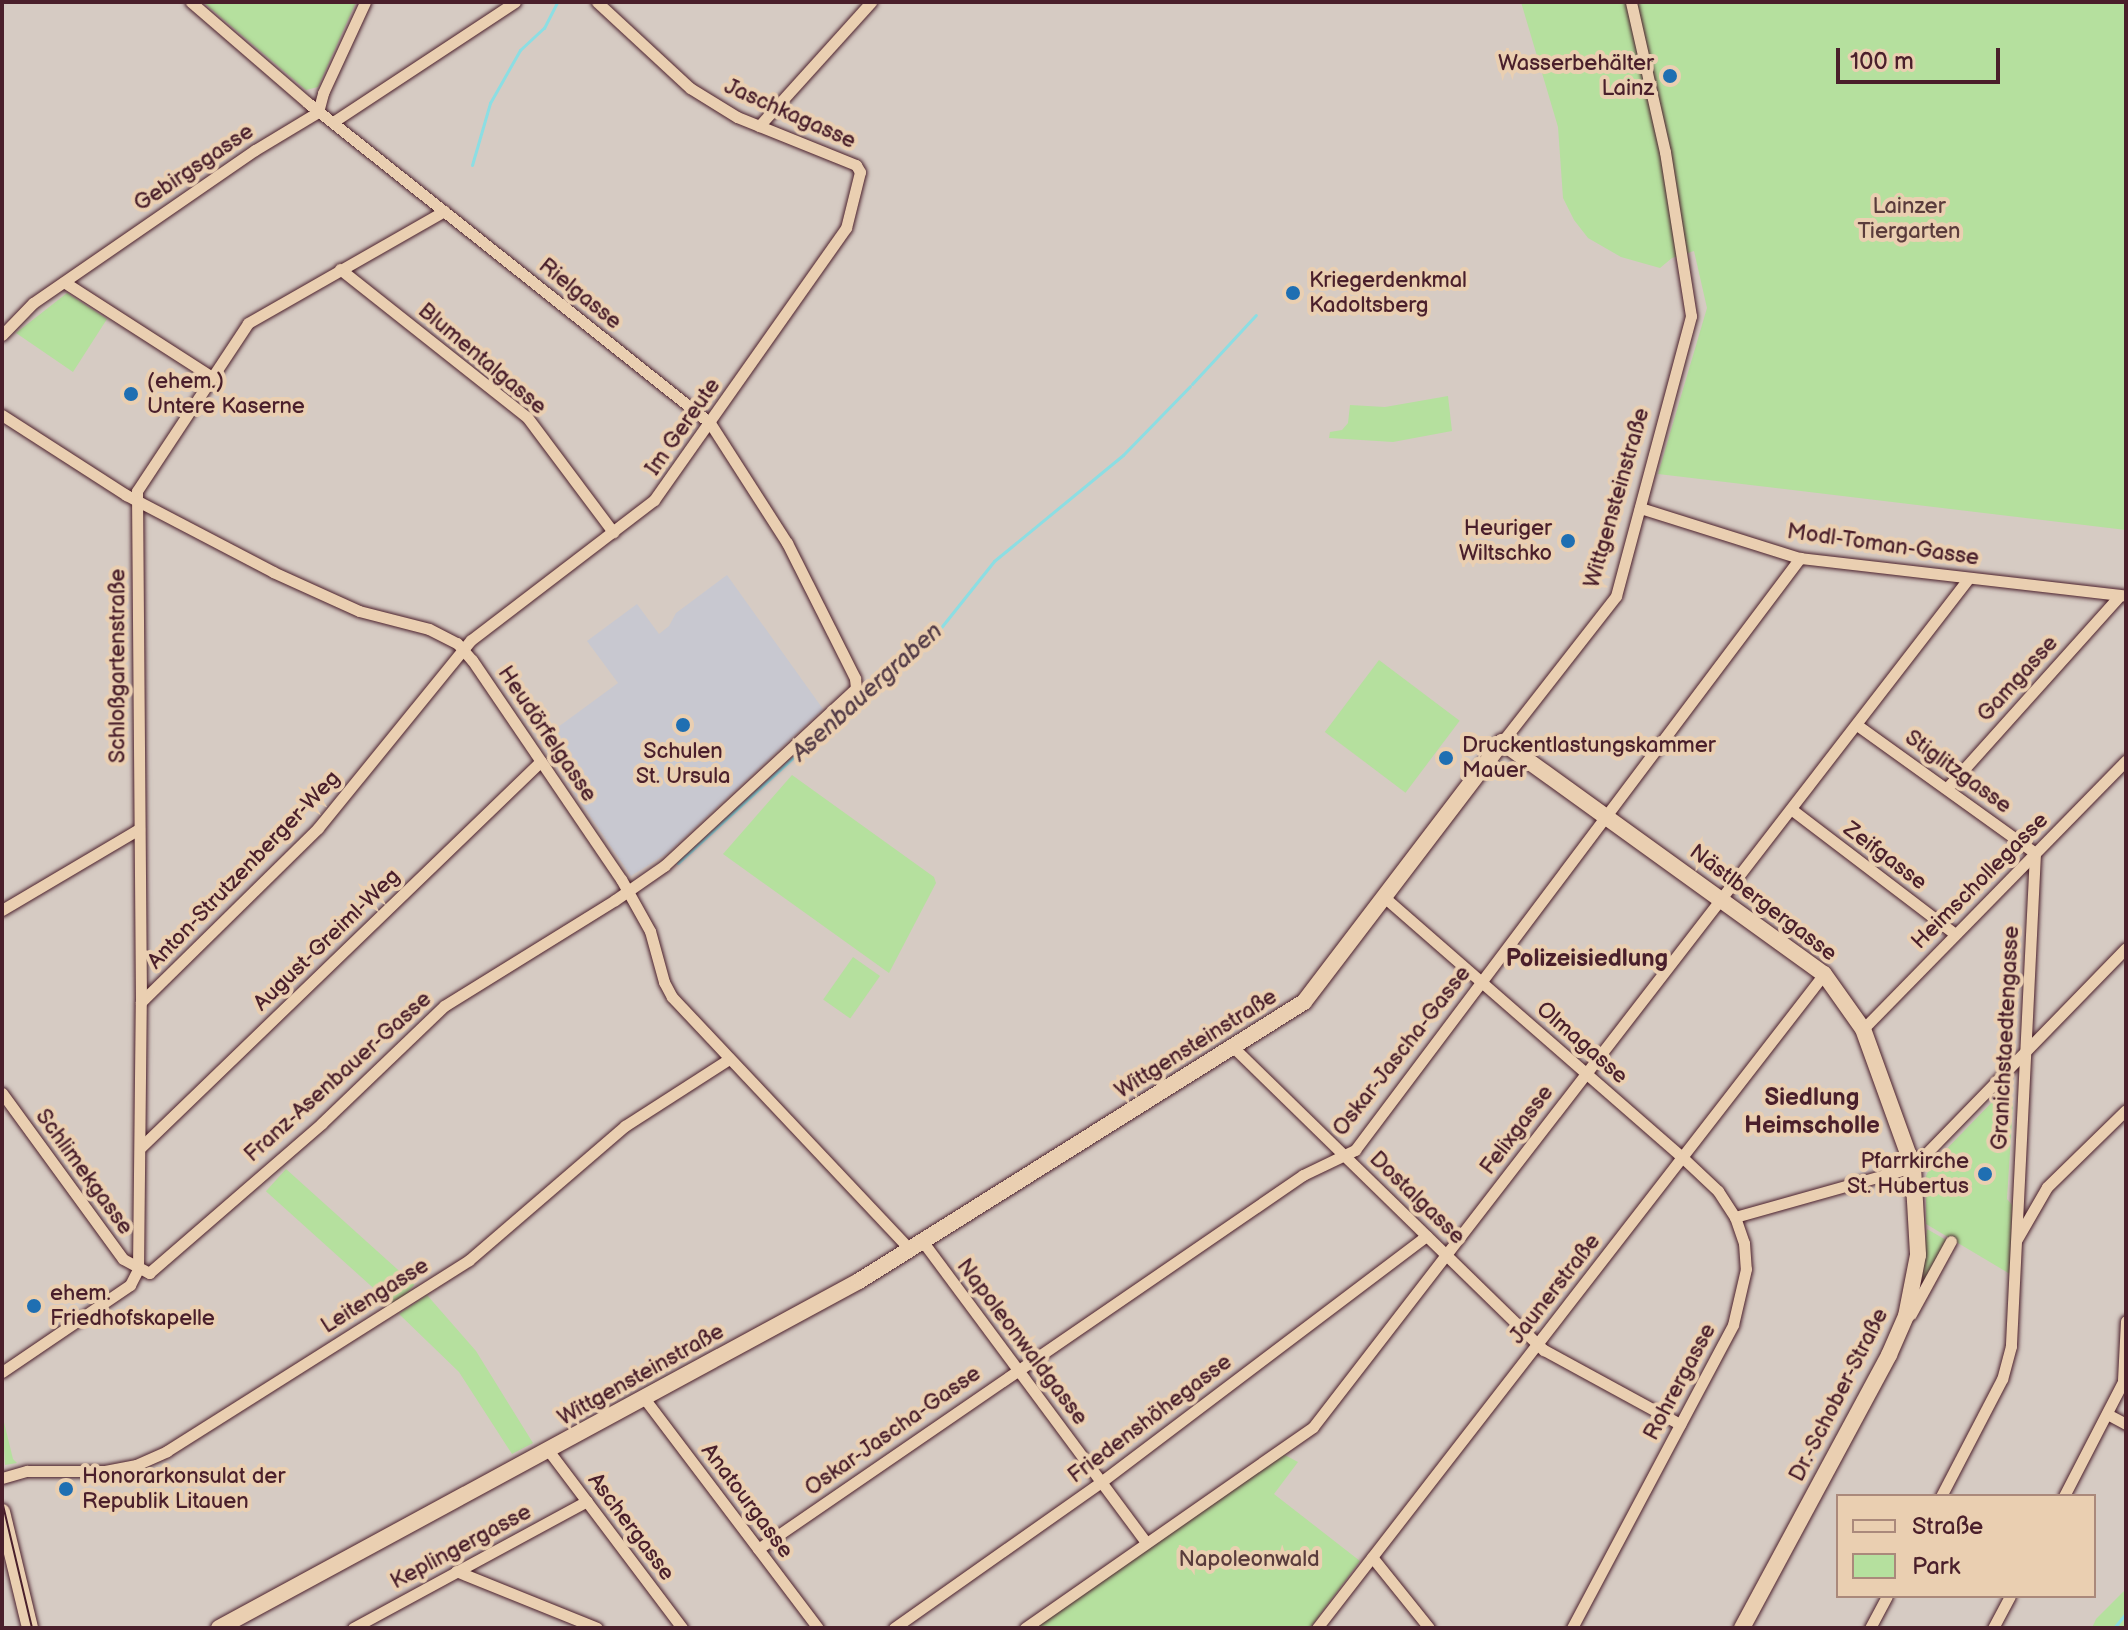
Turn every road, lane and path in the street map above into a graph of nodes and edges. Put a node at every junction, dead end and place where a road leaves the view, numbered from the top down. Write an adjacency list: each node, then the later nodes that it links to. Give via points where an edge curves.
1 (191, 2): 7 (street, Rielgasse)
2 (365, 2): 7 (street)
3 (515, 2): 8 (street)
4 (597, 2): 9 (street, Jaschkagasse, via 690,88)
5 (871, 2): 9 (street)
6 (1631, 2): 19 (street, Wittgensteinstraße, via 1665,152 1690,302 1689,324)
7 (318, 112): 8 (street, Rielgasse); 13 (street, Gebirgsgasse)
8 (333, 122): 11 (street, Rielgasse)
9 (759, 126): 10 (street, Jaschkagasse)
10 (859, 167): 17 (street, Im Gereute, via 843,235)
11 (444, 211): 12 (street, Schloßgartenstraße); 17 (street, Rielgasse)
12 (340, 269): 15 (street, Schloßgartenstraße, via 248,323); 20 (street, Blumentalgasse, via 527,417)
13 (64, 282): 14 (street, Gebirgsgasse, via 19,314); 15 (street)
14 (2, 335)
15 (212, 377): 18 (street, Schloßgartenstraße, via 137,491)
16 (2, 415): 18 (street, Heudörfelgasse)
17 (710, 423): 20 (street, Im Gereute, via 654,500); 25 (street, Rielgasse, via 787,543)
18 (137, 501): 24 (street, Heudörfelgasse, via 339,603 429,629); 33 (street, Schloßgartenstraße)
19 (1640, 508): 21 (street, Modl-Toman-Gasse); 27 (street, Wittgensteinstraße, via 1616,596)
20 (613, 532): 24 (street, Im Gereute)
21 (1800, 558): 22 (street, Modl-Toman-Gasse); 32 (street, Oskar-Jascha-Gasse)
22 (1968, 579): 23 (street, Modl-Toman-Gasse); 26 (street, Felixgasse)
23 (2122, 596): 30 (street, Gamgasse)
24 (464, 650): 29 (street, Heudörfelgasse); 43 (street, Anton-Strutzenberger-Weg, via 318,828)
25 (856, 688): 35 (street, Franz-Asenbauer-Gasse, via 664,866)
26 (1857, 725): 30 (street, Stiglitzgasse); 31 (street, Felixgasse)
27 (1502, 742): 32 (street, Nästlbergergasse); 36 (street, Wittgensteinstraße)
28 (2126, 760): 34 (street, Heimschollegasse)
29 (541, 761): 35 (street, Heudörfelgasse); 51 (street, August-Greiml-Weg)
30 (1947, 788): 34 (street, Stiglitzgasse)
31 (1791, 809): 37 (street, Felixgasse); 39 (street, Zeifgasse)
32 (1607, 816): 37 (street, Nästlbergergasse); 42 (street, Oskar-Jascha-Gasse)
33 (139, 829): 38 (street); 43 (street, Schloßgartenstraße)
34 (2035, 853): 39 (street, Heimschollegasse); 46 (street, Granichstaedtengasse)
35 (628, 891): 47 (street, Heudörfelgasse, via 650,931 667,990); 61 (street, Franz-Asenbauer-Gasse, via 444,1006 322,1123 159,1266 149,1273)
36 (1384, 897): 42 (street, Olmagasse); 45 (street, Wittgensteinstraße, via 1304,1002)
37 (1722, 898): 41 (street, Nästlbergergasse); 48 (street, Felixgasse)
38 (2, 910)
39 (1955, 934): 44 (street, Heimschollegasse)
40 (2126, 948): 46 (street)
41 (1824, 974): 44 (street, Nästlbergergasse); 53 (street, Jaunerstraße)
42 (1480, 982): 48 (street, Olmagasse); 52 (street, Oskar-Jascha-Gasse, via 1355,1150)
43 (141, 1002): 51 (street, Schloßgartenstraße)
44 (1863, 1029): 54 (street, Nästlbergergasse)
45 (1233, 1047): 52 (street, Dostalgasse); 59 (street, Wittgensteinstraße)
46 (2025, 1053): 54 (street); 58 (street, Granichstaedtengasse)
47 (729, 1059): 59 (street, Heudörfelgasse); 73 (street, Leitengasse, via 625,1126 469,1260 167,1451 105,1471 27,1471)
48 (1586, 1072): 53 (street, Olmagasse); 60 (street, Felixgasse)
49 (2, 1093): 61 (street, Schlimekgasse, via 123,1259)
50 (2126, 1110): 58 (street, via 2047,1187)
51 (140, 1148): 61 (street, Schloßgartenstraße)
52 (1344, 1156): 56 (street, Dostalgasse); 65 (street, Oskar-Jascha-Gasse, via 1303,1175)
53 (1682, 1157): 55 (street, Rohrergasse, via 1718,1191); 63 (street, Jaunerstraße)
54 (1913, 1167): 55 (street); 64 (street, Dr.-Schober-Straße, via 1918,1222 1915,1278)
55 (1735, 1217): 70 (street, Rohrergasse, via 1744,1243 1742,1298)
56 (1426, 1236): 60 (street, Dostalgasse); 74 (street, Friedenshöhegasse)
57 (1951, 1241): 64 (street)
58 (2014, 1243): 75 (street, Granichstaedtengasse, via 2011,1346 2002,1379)
59 (916, 1246): 65 (street, Napoleonwaldgasse); 68 (street, Wittgensteinstraße)
60 (1448, 1256): 63 (street, Dostalgasse); 79 (street, Felixgasse, via 1313,1427)
61 (138, 1269): 66 (street, Franz-Asenbauer-Gasse, via 130,1285)
62 (2126, 1321): 67 (street)
63 (1538, 1345): 70 (street, Dostalgasse); 81 (street, Jaunerstraße)
64 (1889, 1355): 96 (street, Dr.-Schober-Straße)
65 (1017, 1369): 74 (street, Napoleonwaldgasse); 80 (street, Oskar-Jascha-Gasse)
66 (2, 1372)
67 (2125, 1378): 69 (street)
68 (644, 1398): 72 (street, Wittgensteinstraße); 80 (street, Anatourgasse)
69 (2109, 1415): 71 (street); 76 (street)
70 (1680, 1424): 95 (street, Rohrergasse)
71 (2126, 1424)
72 (548, 1450): 77 (street, Aschergasse); 86 (street, Wittgensteinstraße)
73 (2, 1478)
74 (1101, 1482): 79 (street, Napoleonwaldgasse); 91 (street, Friedenshöhegasse)
75 (1942, 1494)
76 (2065, 1494)
77 (587, 1501): 82 (street, Keplingergasse); 89 (street, Aschergasse)
78 (2, 1512): 85 (street)
79 (1146, 1542): 92 (street, Felixgasse)
80 (758, 1549): 90 (street, Anatourgasse)
81 (1372, 1557): 93 (street, Jaunerstraße); 94 (street)
82 (456, 1571): 87 (street, Keplingergasse); 88 (street)
83 (1886, 1598): 97 (street)
84 (2009, 1598): 98 (street)
85 (30, 1628)
86 (219, 1628)
87 (353, 1628)
88 (597, 1628)
89 (682, 1628)
90 (818, 1628)
91 (894, 1628)
92 (1025, 1628)
93 (1317, 1628)
94 (1429, 1628)
95 (1572, 1628)
96 (1742, 1628)
97 (1870, 1628)
98 (1993, 1628)

